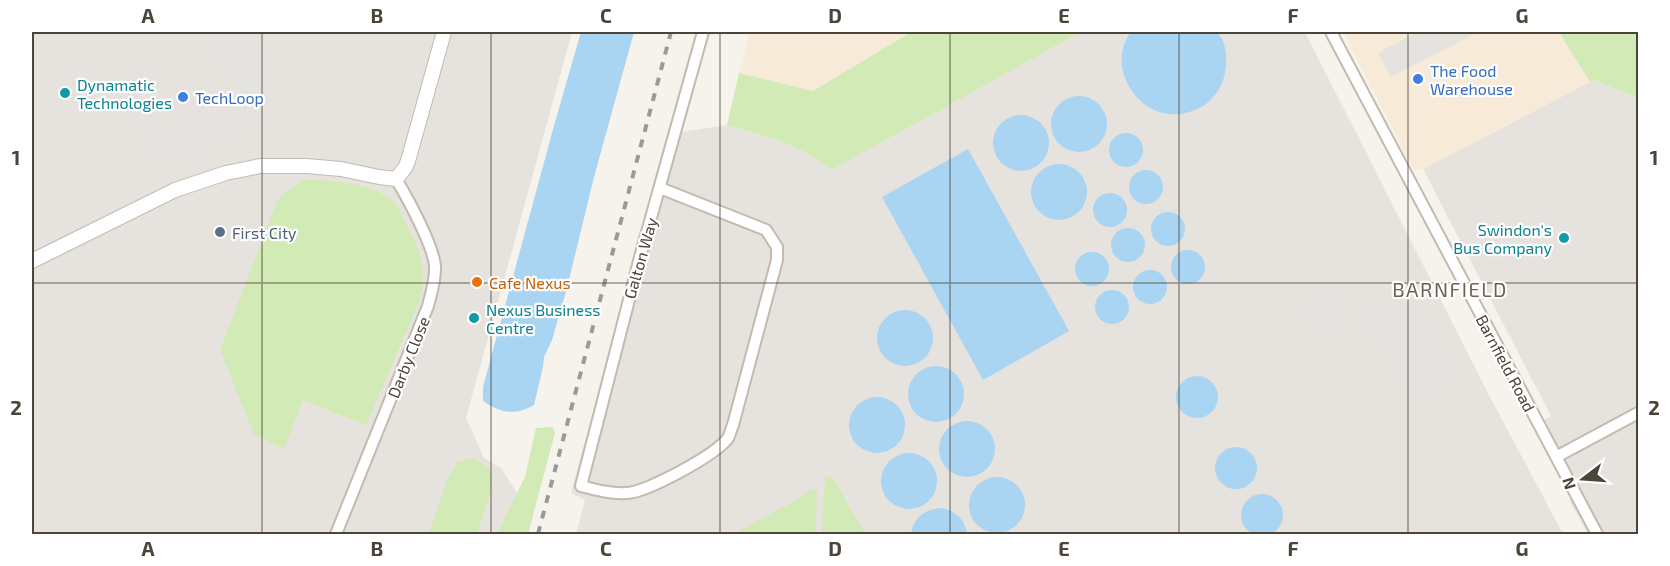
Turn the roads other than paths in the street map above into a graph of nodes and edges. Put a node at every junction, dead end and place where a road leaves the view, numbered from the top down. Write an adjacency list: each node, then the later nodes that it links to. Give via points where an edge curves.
1 (444, 32): 4 (street, via 408,161)
2 (702, 32): 5 (street, Galton Way)
3 (1331, 32): 8 (street, Barnfield Road)
4 (396, 179): 6 (street, via 306,166 260,166 226,173 167,194); 9 (street, Darby Close, via 432,252 434,282 428,306)
5 (660, 188): 5 (street, Galton Way, via 766,230 777,247 777,260 728,438 700,460 639,491 598,491 581,486)
6 (32, 261)
7 (1638, 413): 8 (street)
8 (1556, 457): 10 (street, Barnfield Road)
9 (336, 534)
10 (1597, 534)

